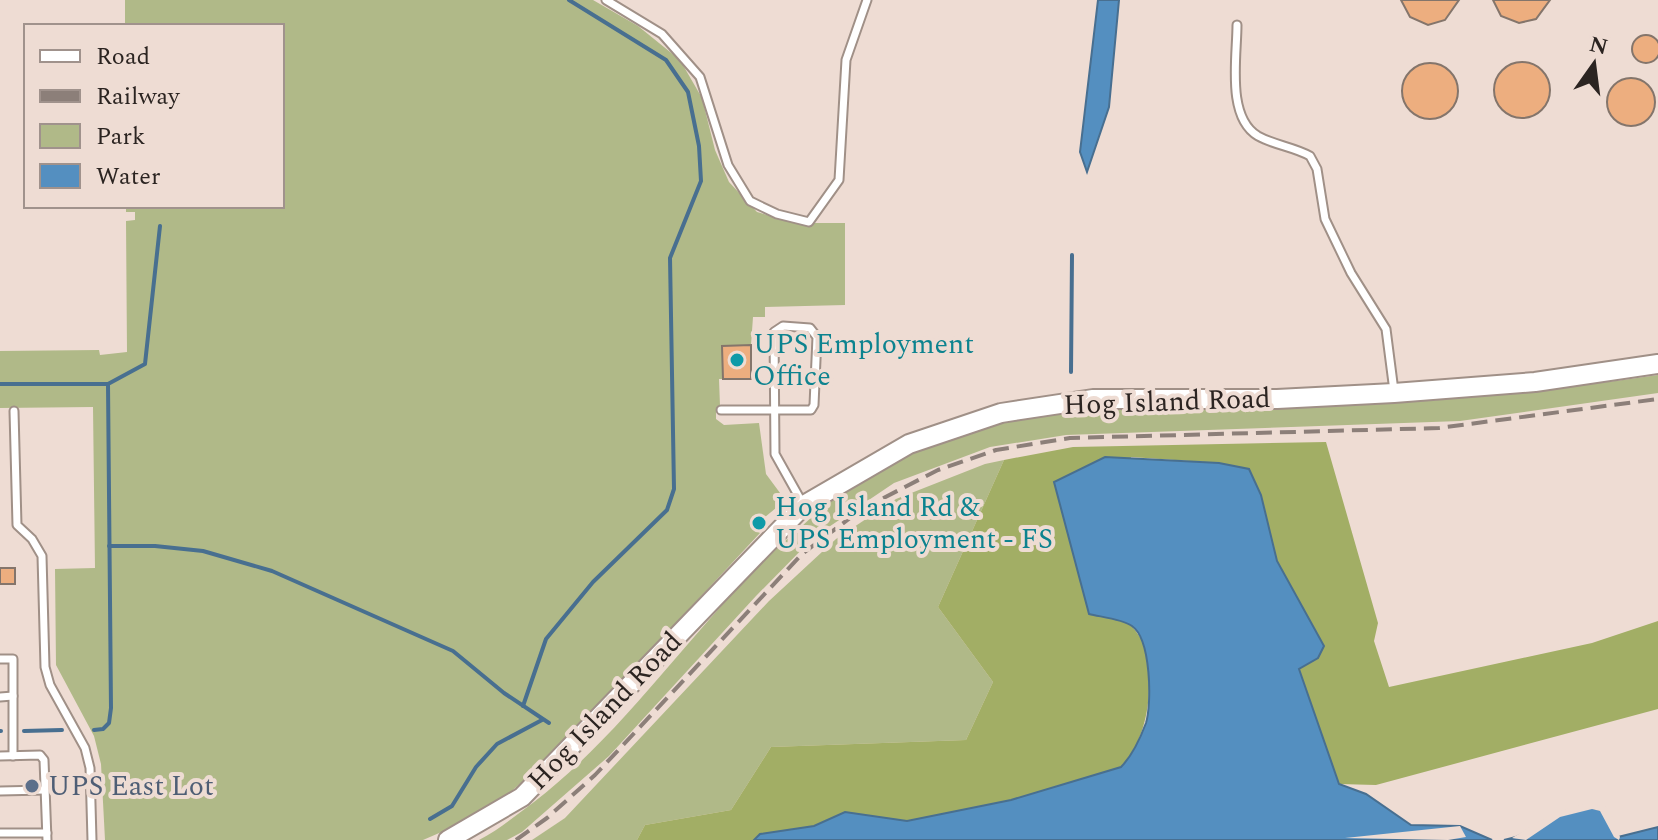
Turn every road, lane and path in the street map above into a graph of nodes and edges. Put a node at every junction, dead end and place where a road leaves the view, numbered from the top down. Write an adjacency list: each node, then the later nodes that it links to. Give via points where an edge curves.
1 (606, 0): 2 (lane, via 662,34 700,77 728,165 750,201 809,222 839,180 846,60)
2 (867, 0)
3 (1237, 25): 5 (lane, via 1237,98 1245,127 1310,156 1325,219 1386,329)
4 (1658, 364): 5 (street, Hog Island Road, via 1535,382)
5 (1394, 393): 9 (street, Hog Island Road, via 1093,399 1001,413 909,444)
6 (721, 410): 8 (lane)
7 (14, 411): 19 (lane, via 17,525 42,556 45,667 85,748)
8 (775, 411): 8 (lane, via 811,410 814,405 817,337 810,328 783,326 774,332); 9 (lane, via 775,454)
9 (804, 505): 20 (street, Hog Island Road, via 522,797)
10 (0, 659): 11 (lane, via 13,659)
11 (13, 696): 12 (lane); 14 (lane)
12 (0, 697)
13 (0, 756): 14 (lane)
14 (13, 756): 15 (lane, via 40,755)
15 (45, 790): 16 (lane); 18 (lane)
16 (0, 791)
17 (0, 833): 18 (lane)
18 (47, 836)
19 (92, 840)
20 (448, 840)

